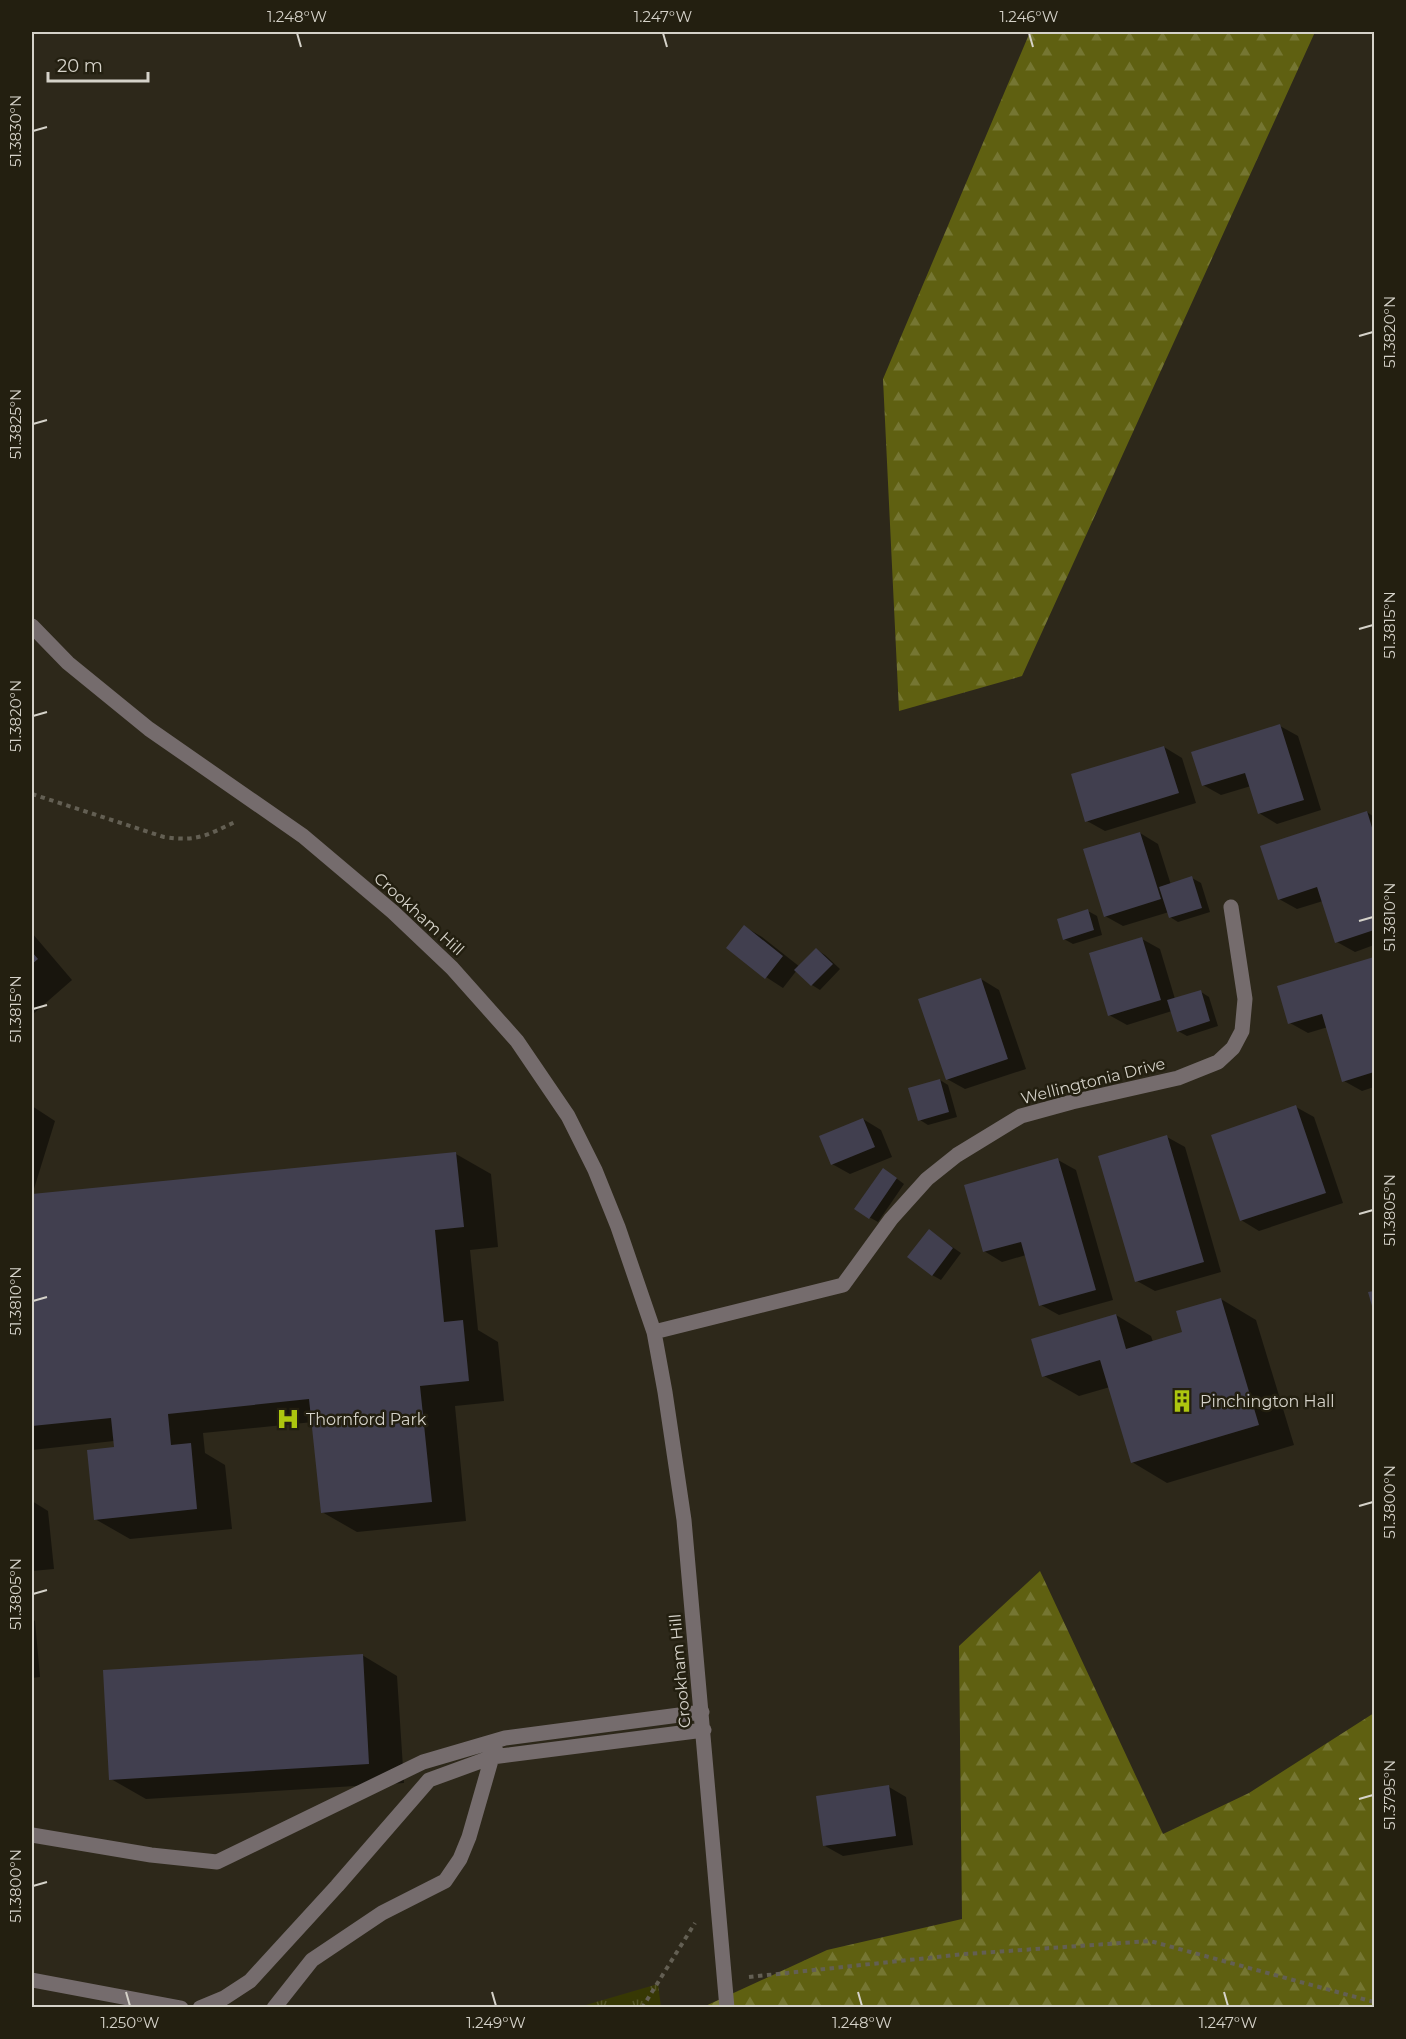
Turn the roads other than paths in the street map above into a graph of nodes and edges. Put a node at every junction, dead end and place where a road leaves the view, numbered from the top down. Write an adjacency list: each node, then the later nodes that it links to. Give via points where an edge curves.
1 (32, 626): 3 (street, Crookham Hill, via 68,663 149,729 303,836 393,912 452,968 517,1041 568,1116 594,1170)
2 (1231, 907): 3 (street, Wellingtonia Drive, via 1245,999 1242,1031 1233,1048 1218,1062 1178,1078 1021,1116 957,1155 927,1179 891,1219 843,1285)
3 (654, 1332): 4 (street, Crookham Hill, via 684,1520)
4 (702, 1712): 5 (street, Crookham Hill); 6 (street)
5 (704, 1730): 7 (street); 13 (street, Crookham Hill)
6 (505, 1738): 7 (street); 8 (street, via 423,1762 218,1862)
7 (492, 1756): 11 (street, via 429,1780 250,1981 224,1998); 12 (street, via 469,1837 445,1881 382,1913 312,1960)
8 (32, 1835)
9 (32, 1980): 10 (street)
10 (181, 2007)
11 (200, 2007)
12 (274, 2007)
13 (727, 2007)

